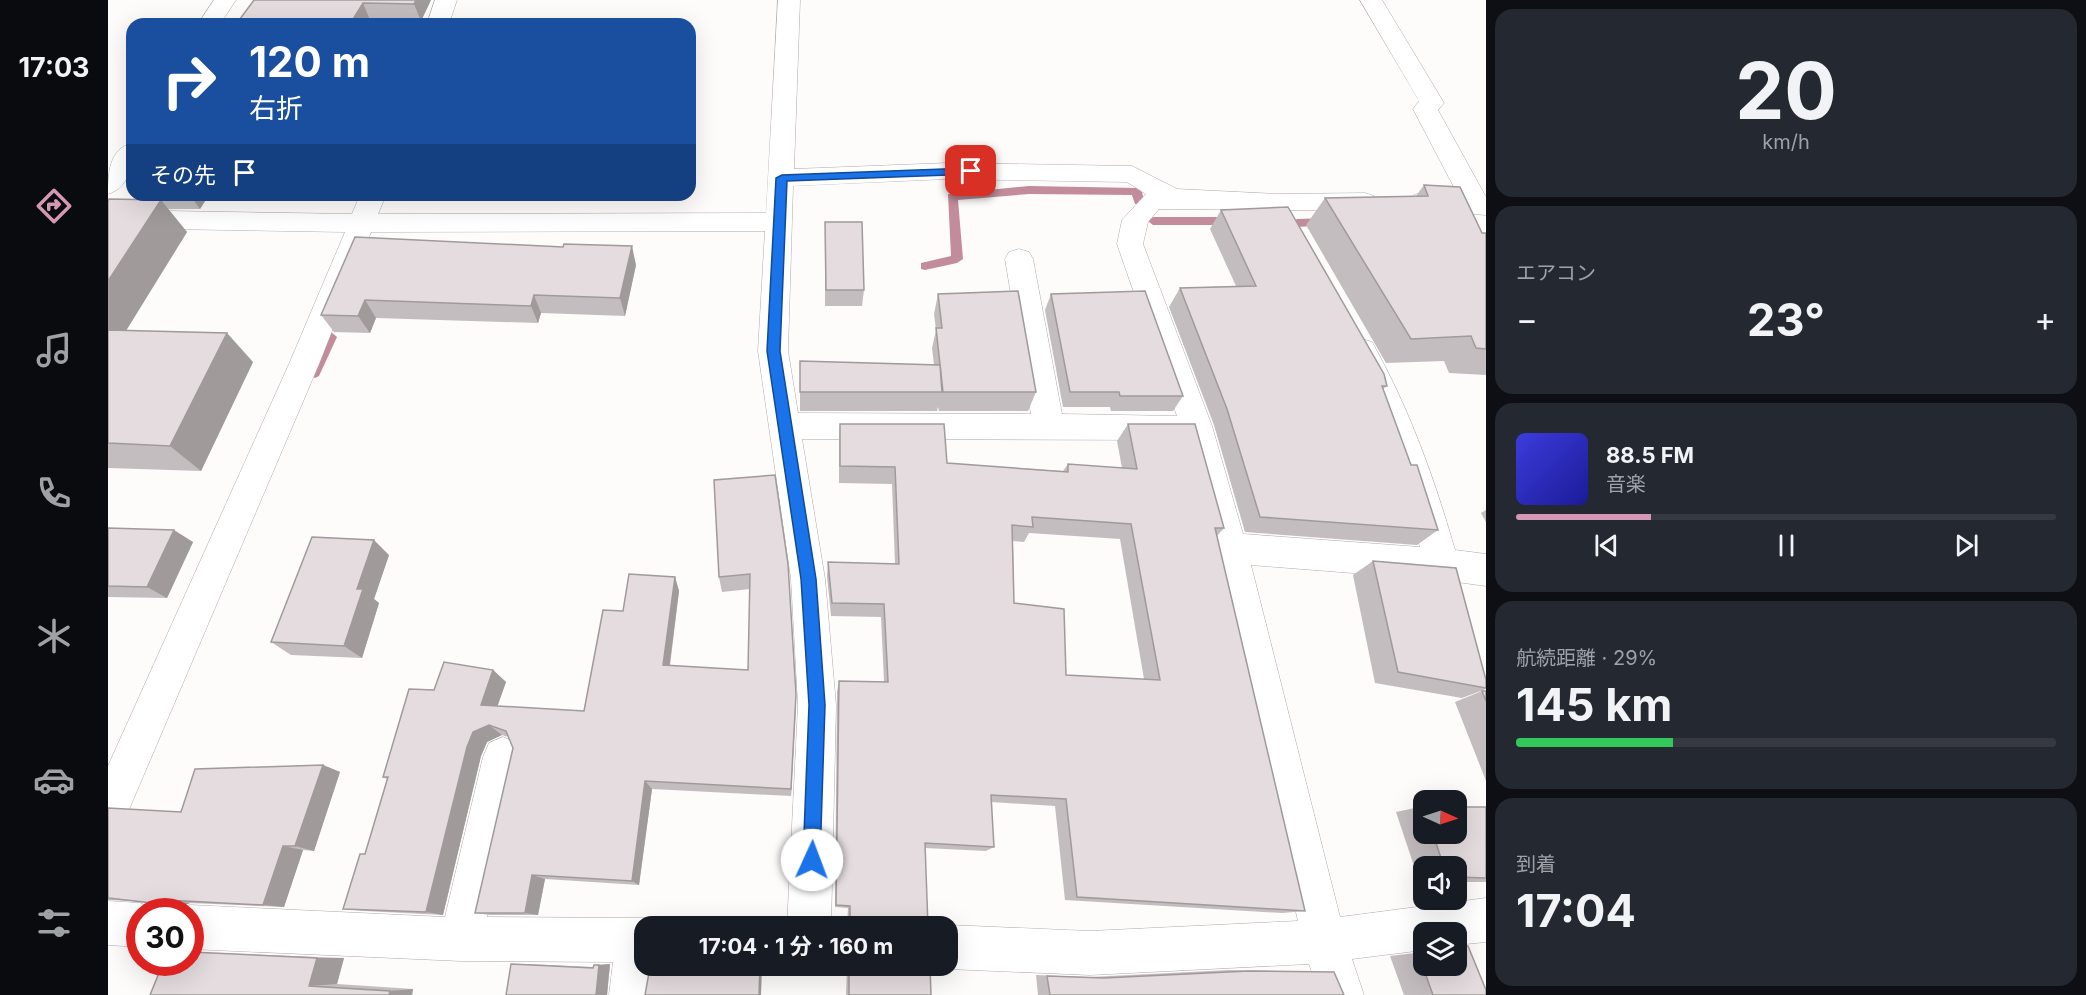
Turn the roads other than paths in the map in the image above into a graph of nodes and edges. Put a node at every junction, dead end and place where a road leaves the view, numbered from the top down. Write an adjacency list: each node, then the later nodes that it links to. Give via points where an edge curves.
1 (225, 0): 5 (street)
2 (446, 0): 6 (street)
3 (789, 0): 8 (street)
4 (1371, 0): 12 (street, via 1432,103 1425,109)
5 (213, 18)
6 (440, 18)
7 (126, 160): 9 (street)
8 (782, 178): 10 (street, via 948,171 1132,174); 15 (street)
9 (108, 185)
10 (1172, 198): 11 (street); 20 (street, via 1151,201 1135,220 1130,244)
11 (1278, 203): 12 (street); 16 (street)
12 (1481, 205)
13 (366, 209): 14 (street); 15 (street); 26 (street, via 304,364)
14 (108, 219)
15 (779, 222): 19 (street, via 773,351)
16 (1296, 234)
17 (1019, 259): 21 (street)
18 (1348, 327): 23 (street, via 1383,388 1412,459)
19 (785, 426): 21 (street); 27 (street, via 808,579 817,705)
20 (1196, 426): 21 (street); 22 (street)
21 (1049, 427)
22 (1230, 549): 23 (street); 34 (street)
23 (1442, 564): 24 (street)
24 (1486, 570)
25 (503, 757): 32 (street)
26 (108, 812)
27 (809, 916)
28 (1486, 920): 34 (street)
29 (108, 923): 30 (street)
30 (126, 924)
31 (204, 928): 32 (street)
32 (461, 939): 33 (street)
33 (634, 940)
34 (1324, 941): 35 (street, via 1090,954); 38 (street)
35 (958, 947)
36 (634, 976): 37 (street)
37 (631, 995)
38 (1342, 995)

